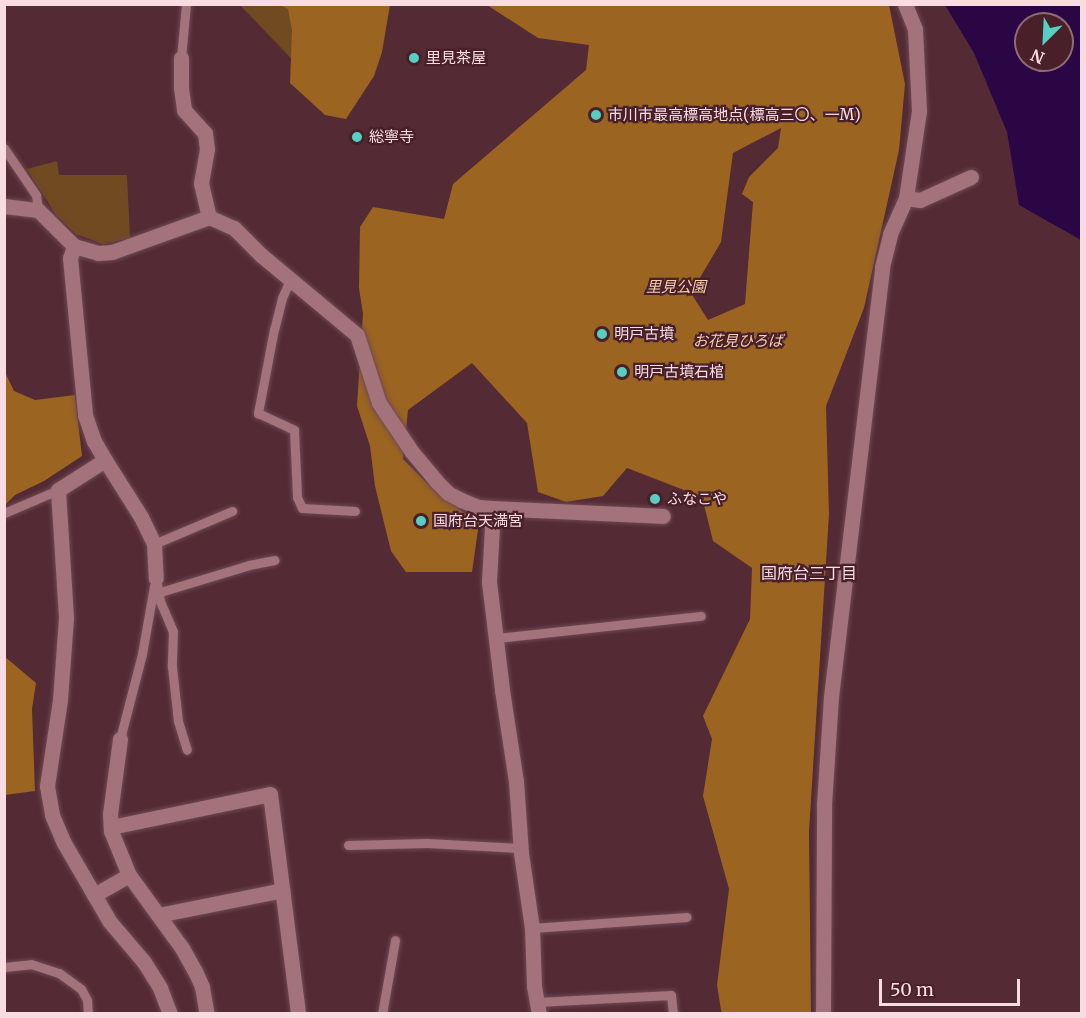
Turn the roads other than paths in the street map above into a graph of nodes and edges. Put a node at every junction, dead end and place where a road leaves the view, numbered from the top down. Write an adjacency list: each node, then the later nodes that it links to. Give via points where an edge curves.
1 (186, 4): 3 (lane)
2 (905, 4): 6 (street, via 915,29 919,103)
3 (181, 58): 9 (street, via 184,110 205,132 207,149 201,183)
4 (4, 148): 8 (lane, via 36,195)
5 (972, 177): 6 (street, via 920,200)
6 (906, 198): 44 (street, via 890,234 882,267 831,697 824,805)
7 (4, 206): 8 (street)
8 (38, 210): 10 (street)
9 (209, 217): 10 (street, via 112,252 98,253); 11 (street, via 234,228)
10 (74, 246): 12 (street, via 70,258 85,415)
11 (290, 280): 14 (street, via 357,335 379,403 436,481 461,501); 16 (lane, via 274,328 258,412 294,430 297,497 302,508)
12 (105, 460): 13 (street); 19 (street)
13 (58, 490): 17 (lane); 31 (street, via 66,618 60,700 47,786 52,815 64,843)
14 (493, 508): 18 (street); 23 (street, via 489,582)
15 (232, 511): 19 (lane)
16 (355, 511)
17 (4, 513)
18 (663, 516)
19 (154, 544): 21 (street)
20 (275, 560): 21 (lane)
21 (156, 586): 24 (lane); 25 (lane, via 173,631 178,721)
22 (701, 616): 23 (lane)
23 (497, 638): 28 (street, via 516,781)
24 (120, 739): 26 (street)
25 (187, 750)
26 (111, 827): 29 (street); 30 (street, via 270,794)
27 (348, 845): 28 (lane, via 427,843)
28 (520, 848): 34 (street)
29 (129, 875): 31 (street); 32 (street)
30 (283, 890): 32 (street); 41 (street)
31 (94, 895): 39 (street, via 110,922 144,962)
32 (158, 915): 40 (street, via 195,971)
33 (687, 917): 34 (lane)
34 (532, 928): 37 (street)
35 (395, 940): 42 (lane)
36 (4, 967): 38 (lane, via 31,964 59,973 81,989)
37 (538, 1008): 43 (lane, via 671,995)
38 (88, 1014)
39 (170, 1014)
40 (207, 1014)
41 (298, 1014)
42 (382, 1014)
43 (673, 1014)
44 (823, 1014)

